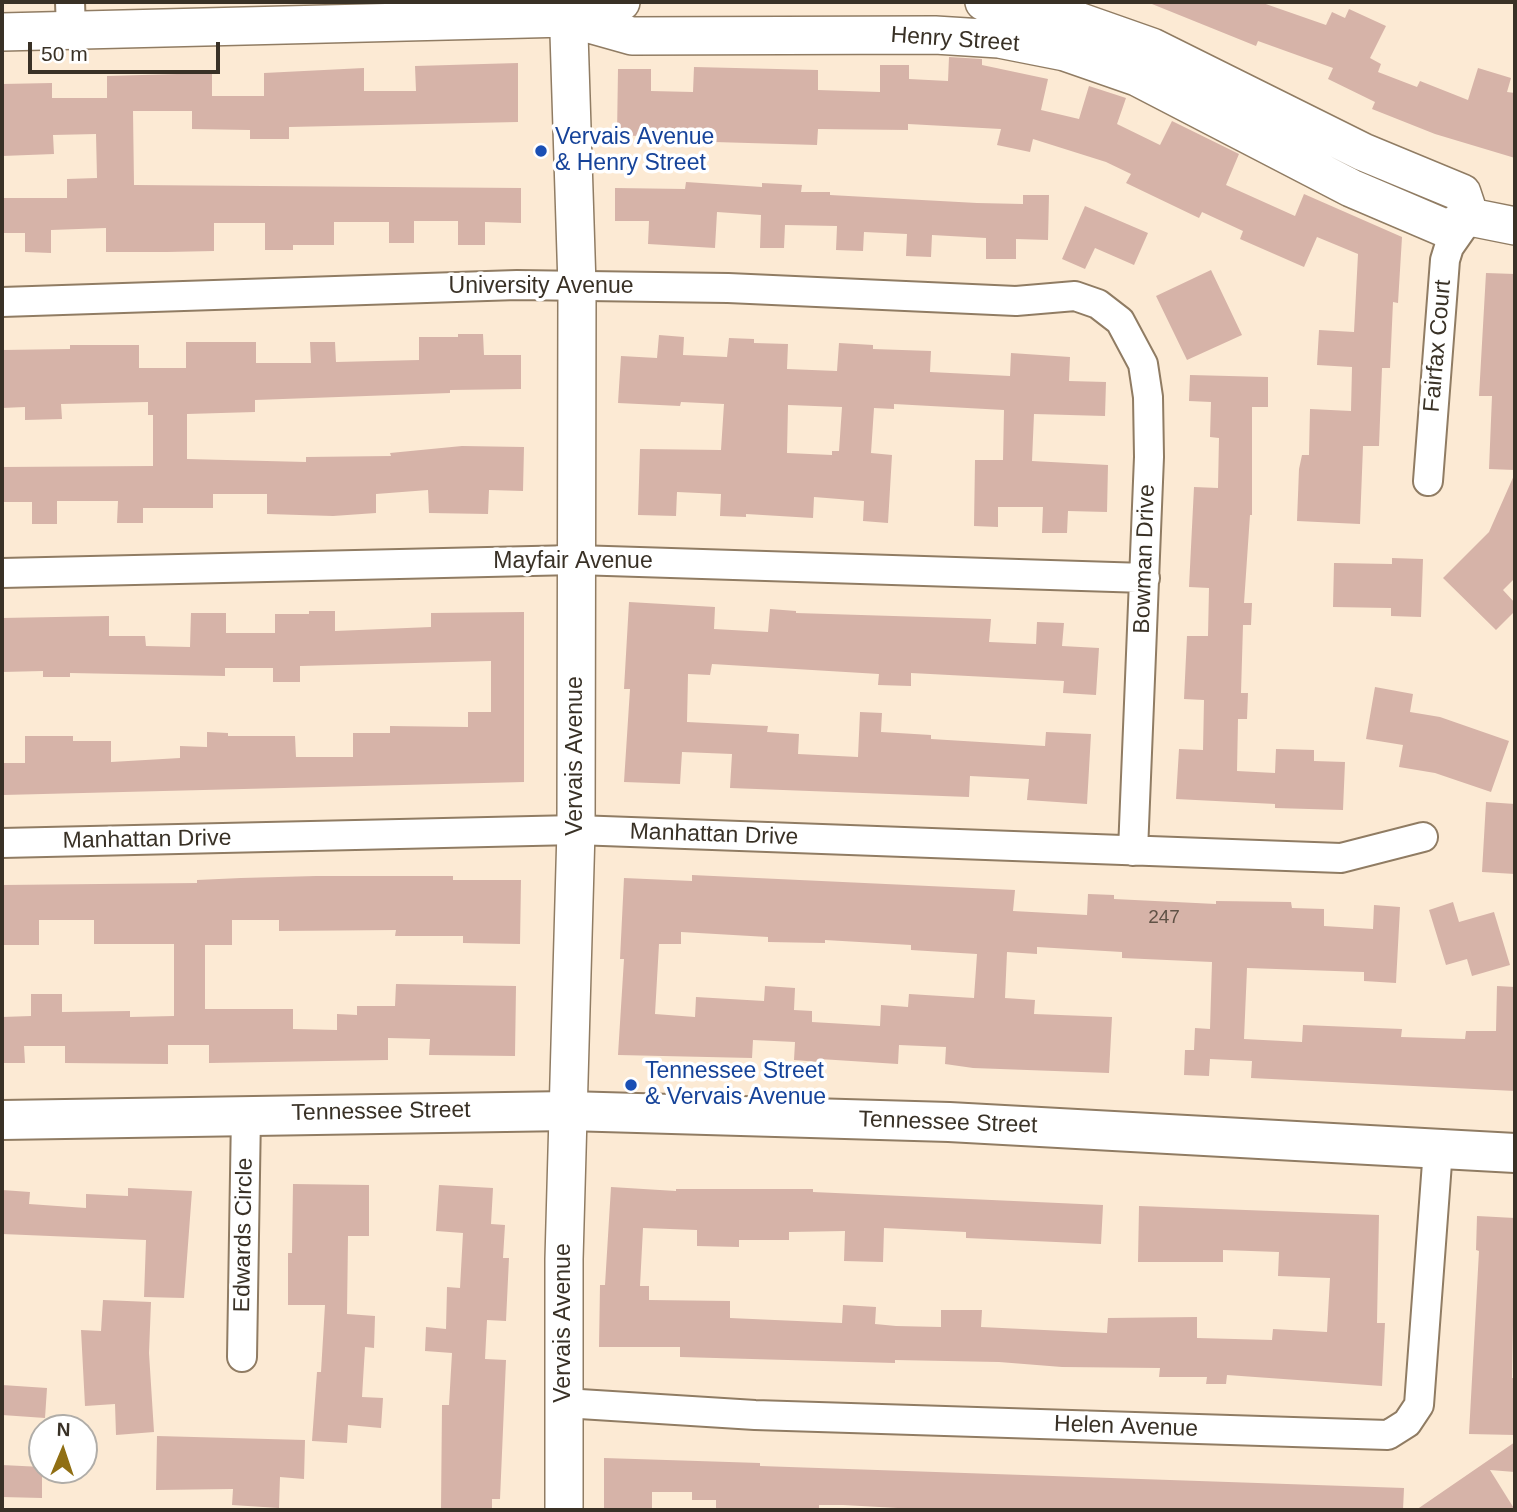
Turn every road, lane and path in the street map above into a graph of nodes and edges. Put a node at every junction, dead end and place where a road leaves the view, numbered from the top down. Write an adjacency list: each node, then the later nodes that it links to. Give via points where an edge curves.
1 (621, 2): 3 (street, Henry Street)
2 (984, 2): 7 (street, Henry Street, via 1078,20 1152,47 1363,152 1462,193)
3 (568, 10): 4 (street, Henry Street); 7 (street, Henry Street, via 632,36 935,35 999,39 1065,52 1136,77 1351,188 1447,229); 9 (street, Vervais Avenue)
4 (354, 12): 5 (street, Henry Street)
5 (70, 16): 6 (street, Henry Street)
6 (2, 32)
7 (1470, 217): 8 (street, Henry Street); 12 (street, Fairfax Court, via 1445,260)
8 (1515, 226)
9 (577, 286): 10 (street, University Avenue, via 1016,301); 11 (street, University Avenue); 13 (street, Vervais Avenue)
10 (1080, 298): 15 (street, Bowman Drive, via 1098,304 1120,321 1143,363 1149,457)
11 (2, 302)
12 (1428, 481)
13 (576, 560): 14 (street, Mayfair Avenue); 15 (street, Mayfair Avenue); 16 (street, Vervais Avenue)
14 (2, 573)
15 (1145, 578): 19 (street, Bowman Drive)
16 (576, 830): 18 (street, Manhattan Drive); 19 (street, Manhattan Drive); 20 (street, Vervais Avenue)
17 (1423, 837): 19 (street, Manhattan Drive, via 1341,858)
18 (2, 843)
19 (1133, 851)
20 (568, 1111): 21 (main road, Tennessee Street); 23 (main road, Tennessee Street, via 949,1122); 26 (street, Vervais Avenue)
21 (246, 1114): 22 (main road, Tennessee Street); 25 (street, Edwards Circle)
22 (2, 1120)
23 (1438, 1149): 24 (main road, Tennessee Street); 26 (street, Helen Avenue, via 1419,1405 1406,1423 1388,1435 755,1415)
24 (1515, 1153)
25 (242, 1357)
26 (564, 1403): 27 (street, Vervais Avenue)
27 (564, 1510)

